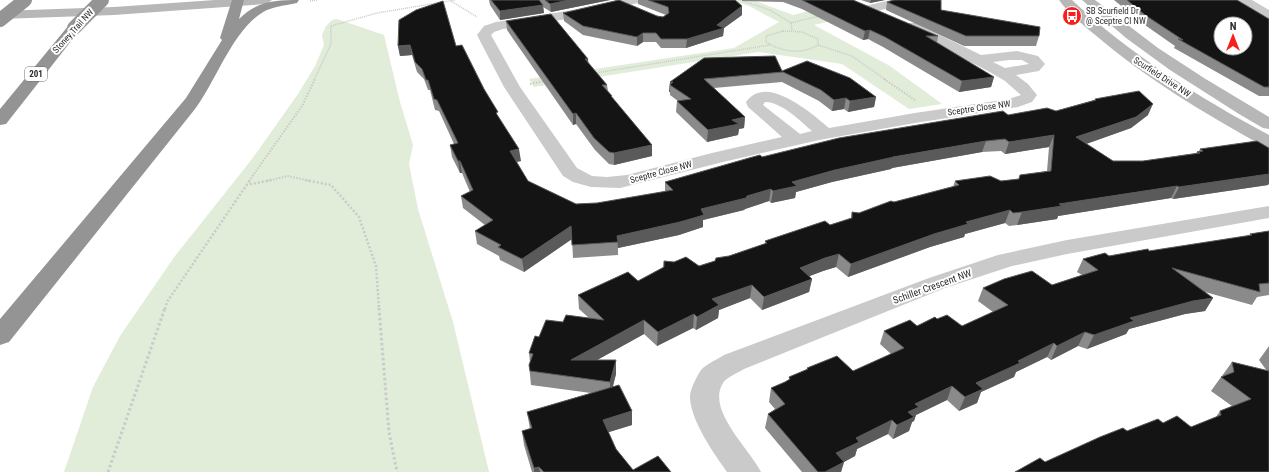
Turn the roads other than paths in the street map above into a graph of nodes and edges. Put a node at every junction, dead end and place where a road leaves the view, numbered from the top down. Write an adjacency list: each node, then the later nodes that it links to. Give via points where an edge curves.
1 (25, 0): 16 (highway, bridge)
2 (102, 0): 20 (highway, Stoney Trail NW / 201, bridge, via 74,28)
3 (186, 0): 13 (street)
4 (266, 0): 10 (street)
5 (293, 0): 17 (highway, via 264,7 255,12)
6 (906, 0): 11 (street, Sceptre Close NW)
7 (1065, 0): 24 (street, Scurfield Drive NW, via 1132,58)
8 (1088, 0): 21 (street, Scurfield Drive NW, via 1147,49)
9 (1244, 0): 15 (street)
10 (238, 1): 14 (street, via 114,11); 17 (highway)
11 (863, 3): 18 (street, Sceptre Close NW)
12 (633, 5): 23 (street, Sceptre Close NW, via 493,27 485,32 484,37 512,87 570,172 600,183 625,182)
13 (0, 9)
14 (0, 16)
15 (1269, 16)
16 (0, 20)
17 (225, 45): 26 (highway, via 206,82 183,113)
18 (978, 60): 19 (street, Sceptre Close NW); 19 (street, via 1017,56 1038,64 1034,68)
19 (1000, 73): 22 (street, Sceptre Close NW, via 1027,90 1029,95 1026,99 1012,104)
20 (0, 120)
21 (1269, 124)
22 (825, 133): 23 (street, Sceptre Close NW); 23 (street, via 781,100 766,97 756,99 756,107)
23 (795, 139)
24 (1269, 142)
25 (1269, 212): 27 (street, Schiller Crescent NW, via 1006,260 937,283 734,362 712,376 704,397 709,416)
26 (0, 336)
27 (745, 472)

